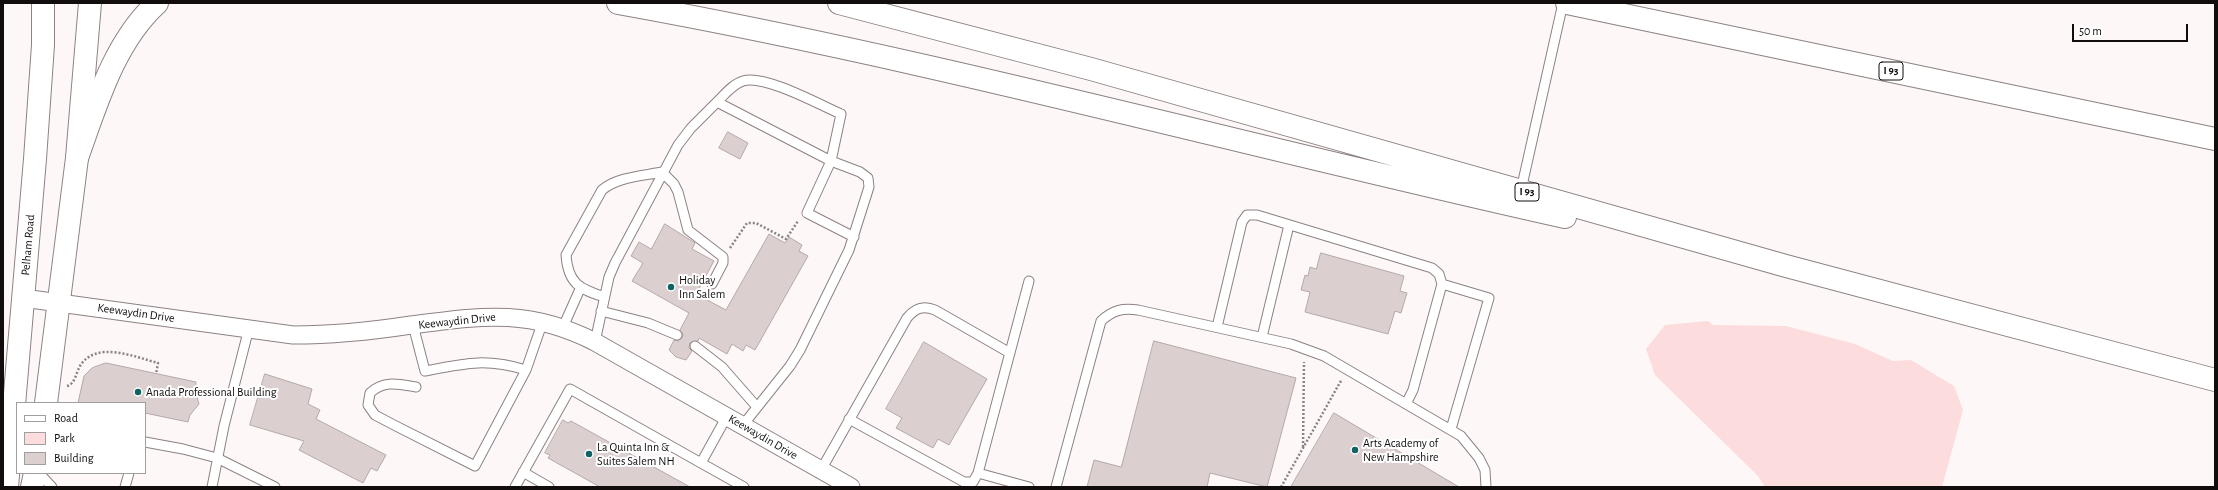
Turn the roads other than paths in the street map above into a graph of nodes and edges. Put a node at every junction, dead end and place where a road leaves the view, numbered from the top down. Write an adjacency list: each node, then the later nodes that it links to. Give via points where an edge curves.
1 (43, 3): 21 (main road, Pelham Road, via 41,86)
2 (90, 3): 10 (main road)
3 (157, 3): 10 (main road, via 138,23 108,75)
4 (618, 3): 16 (main road, via 730,23 924,65 1442,190)
5 (839, 3): 13 (main road, I 93, via 1091,69)
6 (1563, 3): 13 (lane)
7 (1567, 3): 9 (main road, I 93)
8 (717, 102): 11 (lane); 11 (lane, via 735,84 753,80 771,83 841,114); 12 (lane, via 691,128)
9 (2215, 139)
10 (77, 158): 23 (main road)
11 (831, 161): 15 (lane, via 860,172 868,178 869,187); 15 (lane, via 808,213)
12 (662, 172): 18 (lane, via 678,192 688,230 723,257 723,263); 20 (lane, via 619,181 602,190 566,256 567,266); 22 (lane, via 615,263)
13 (1521, 190): 16 (main road, I 93)
14 (1289, 225): 19 (lane, via 1432,268 1439,274); 29 (lane, via 1257,215 1247,215 1242,222); 31 (lane)
15 (854, 238): 40 (lane, via 800,350)
16 (1786, 266): 36 (main road, I 93)
17 (1029, 281): 34 (lane)
18 (712, 284)
19 (1442, 284): 39 (lane, via 1413,390); 44 (lane, via 1490,298)
20 (580, 289): 22 (lane); 27 (lane)
21 (23, 298): 23 (street, Keewaydin Drive); 54 (main road, Pelham Road)
22 (604, 298): 24 (lane)
23 (59, 303): 28 (street, Keewaydin Drive); 38 (main road)
24 (601, 311): 30 (lane, via 648,323); 32 (lane)
25 (543, 321): 26 (street, Keewaydin Drive, via 484,316); 27 (street, Keewaydin Drive); 35 (lane)
26 (413, 325): 28 (street, Keewaydin Drive, via 333,335 293,335); 35 (lane, via 425,371 476,362 490,362)
27 (563, 327): 32 (street, Keewaydin Drive)
28 (249, 328): 46 (lane)
29 (1217, 328): 31 (lane); 65 (lane, via 1122,308 1110,313 1101,321)
30 (677, 335)
31 (1262, 338): 39 (lane, via 1304,348 1324,356)
32 (594, 342): 41 (street, Keewaydin Drive)
33 (695, 346): 40 (lane, via 722,367)
34 (1010, 353): 42 (lane, via 935,310 928,307 920,308 907,318); 50 (lane)
35 (526, 370): 37 (lane, via 475,466 375,415 368,405 370,393 377,386 386,384)
36 (2215, 380)
37 (416, 387)
38 (46, 402)
39 (1406, 404): 44 (lane)
40 (757, 407): 43 (lane)
41 (727, 416): 43 (street, Keewaydin Drive); 47 (lane)
42 (849, 419): 48 (lane); 50 (lane, via 964,482 973,482)
43 (742, 425): 48 (street, Keewaydin Drive)
44 (1451, 429): 66 (lane, via 1472,446 1480,458 1485,470)
45 (146, 442): 46 (lane)
46 (217, 458): 58 (lane); 59 (lane)
47 (701, 463): 49 (lane, via 570,389); 62 (lane)
48 (821, 470): 63 (street, Keewaydin Drive)
49 (523, 472): 60 (lane); 61 (lane)
50 (978, 473): 64 (lane)
51 (35, 474): 55 (main road)
52 (40, 474): 56 (lane)
53 (129, 474): 57 (lane)
54 (6, 481)
55 (32, 487)
56 (52, 487)
57 (125, 487)
58 (212, 487)
59 (275, 487)
60 (515, 487)
61 (549, 487)
62 (744, 487)
63 (851, 487)
64 (1029, 487)
65 (1056, 487)
66 (1486, 487)

